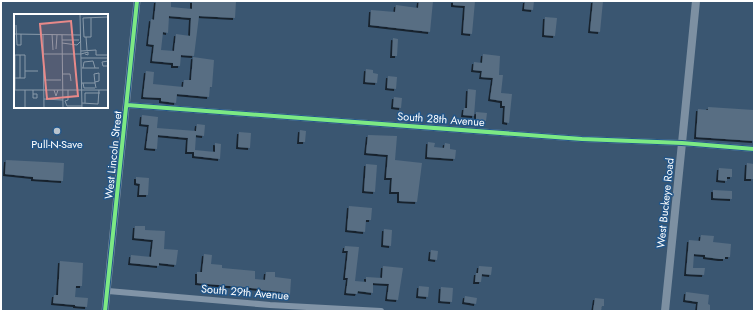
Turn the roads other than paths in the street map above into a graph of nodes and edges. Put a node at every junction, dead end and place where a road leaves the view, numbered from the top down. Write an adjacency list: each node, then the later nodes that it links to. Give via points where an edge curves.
1 (137, 1): 3 (street, West Lincoln Street)
2 (696, 1): 4 (main road, West Buckeye Road)
3 (127, 105): 4 (street, South 28th Avenue); 6 (street, West Lincoln Street)
4 (682, 143): 5 (street, South 28th Avenue); 9 (main road, West Buckeye Road)
5 (754, 149)
6 (108, 291): 7 (street, West Lincoln Street); 8 (street, South 29th Avenue, via 270,305)
7 (105, 311)
8 (381, 311)
9 (664, 311)

